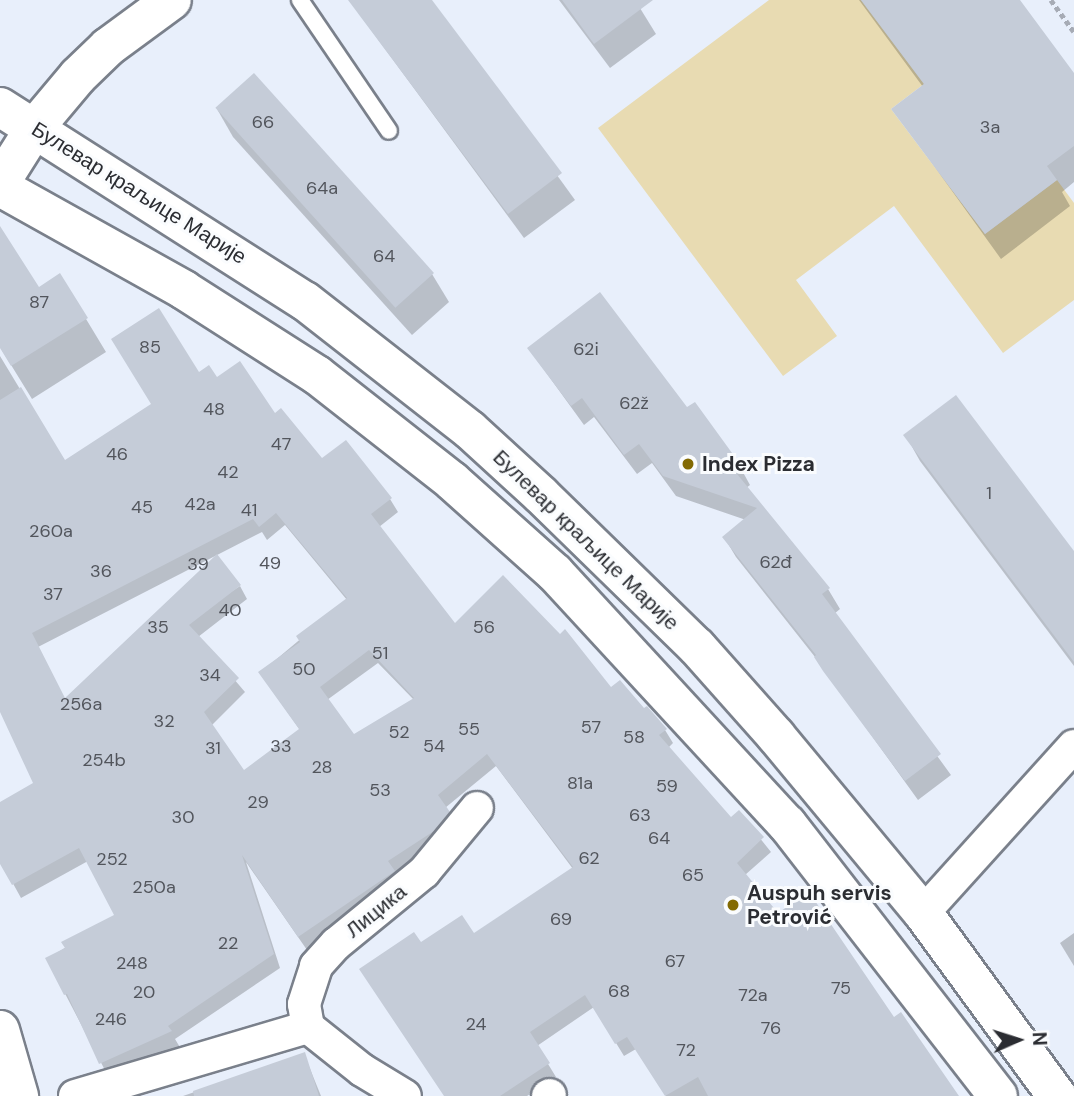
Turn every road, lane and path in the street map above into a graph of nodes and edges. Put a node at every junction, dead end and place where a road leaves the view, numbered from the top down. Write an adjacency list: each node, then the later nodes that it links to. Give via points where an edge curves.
1 (172, 0): 6 (main road, via 108,47)
2 (300, 0): 7 (lane)
3 (1051, 0): 4 (path)
4 (1074, 32)
5 (0, 107): 6 (main road, Булевар краљице Марије)
6 (36, 126): 8 (main road); 11 (main road, Булевар краљице Марије, via 260,269 470,430 697,647)
7 (389, 131)
8 (0, 185): 17 (main road, via 288,355 363,410 496,520 621,641 787,824)
9 (1074, 746): 11 (street)
10 (477, 808): 12 (street, Лицика, via 424,872 336,944 316,967 304,1004)
11 (923, 913): 18 (main road, Булевар краљице Марије)
12 (308, 1027): 15 (street); 16 (street, via 362,1070)
13 (0, 1030): 14 (main road)
14 (19, 1096)
15 (75, 1096)
16 (405, 1096)
17 (998, 1096)
18 (1057, 1096)

